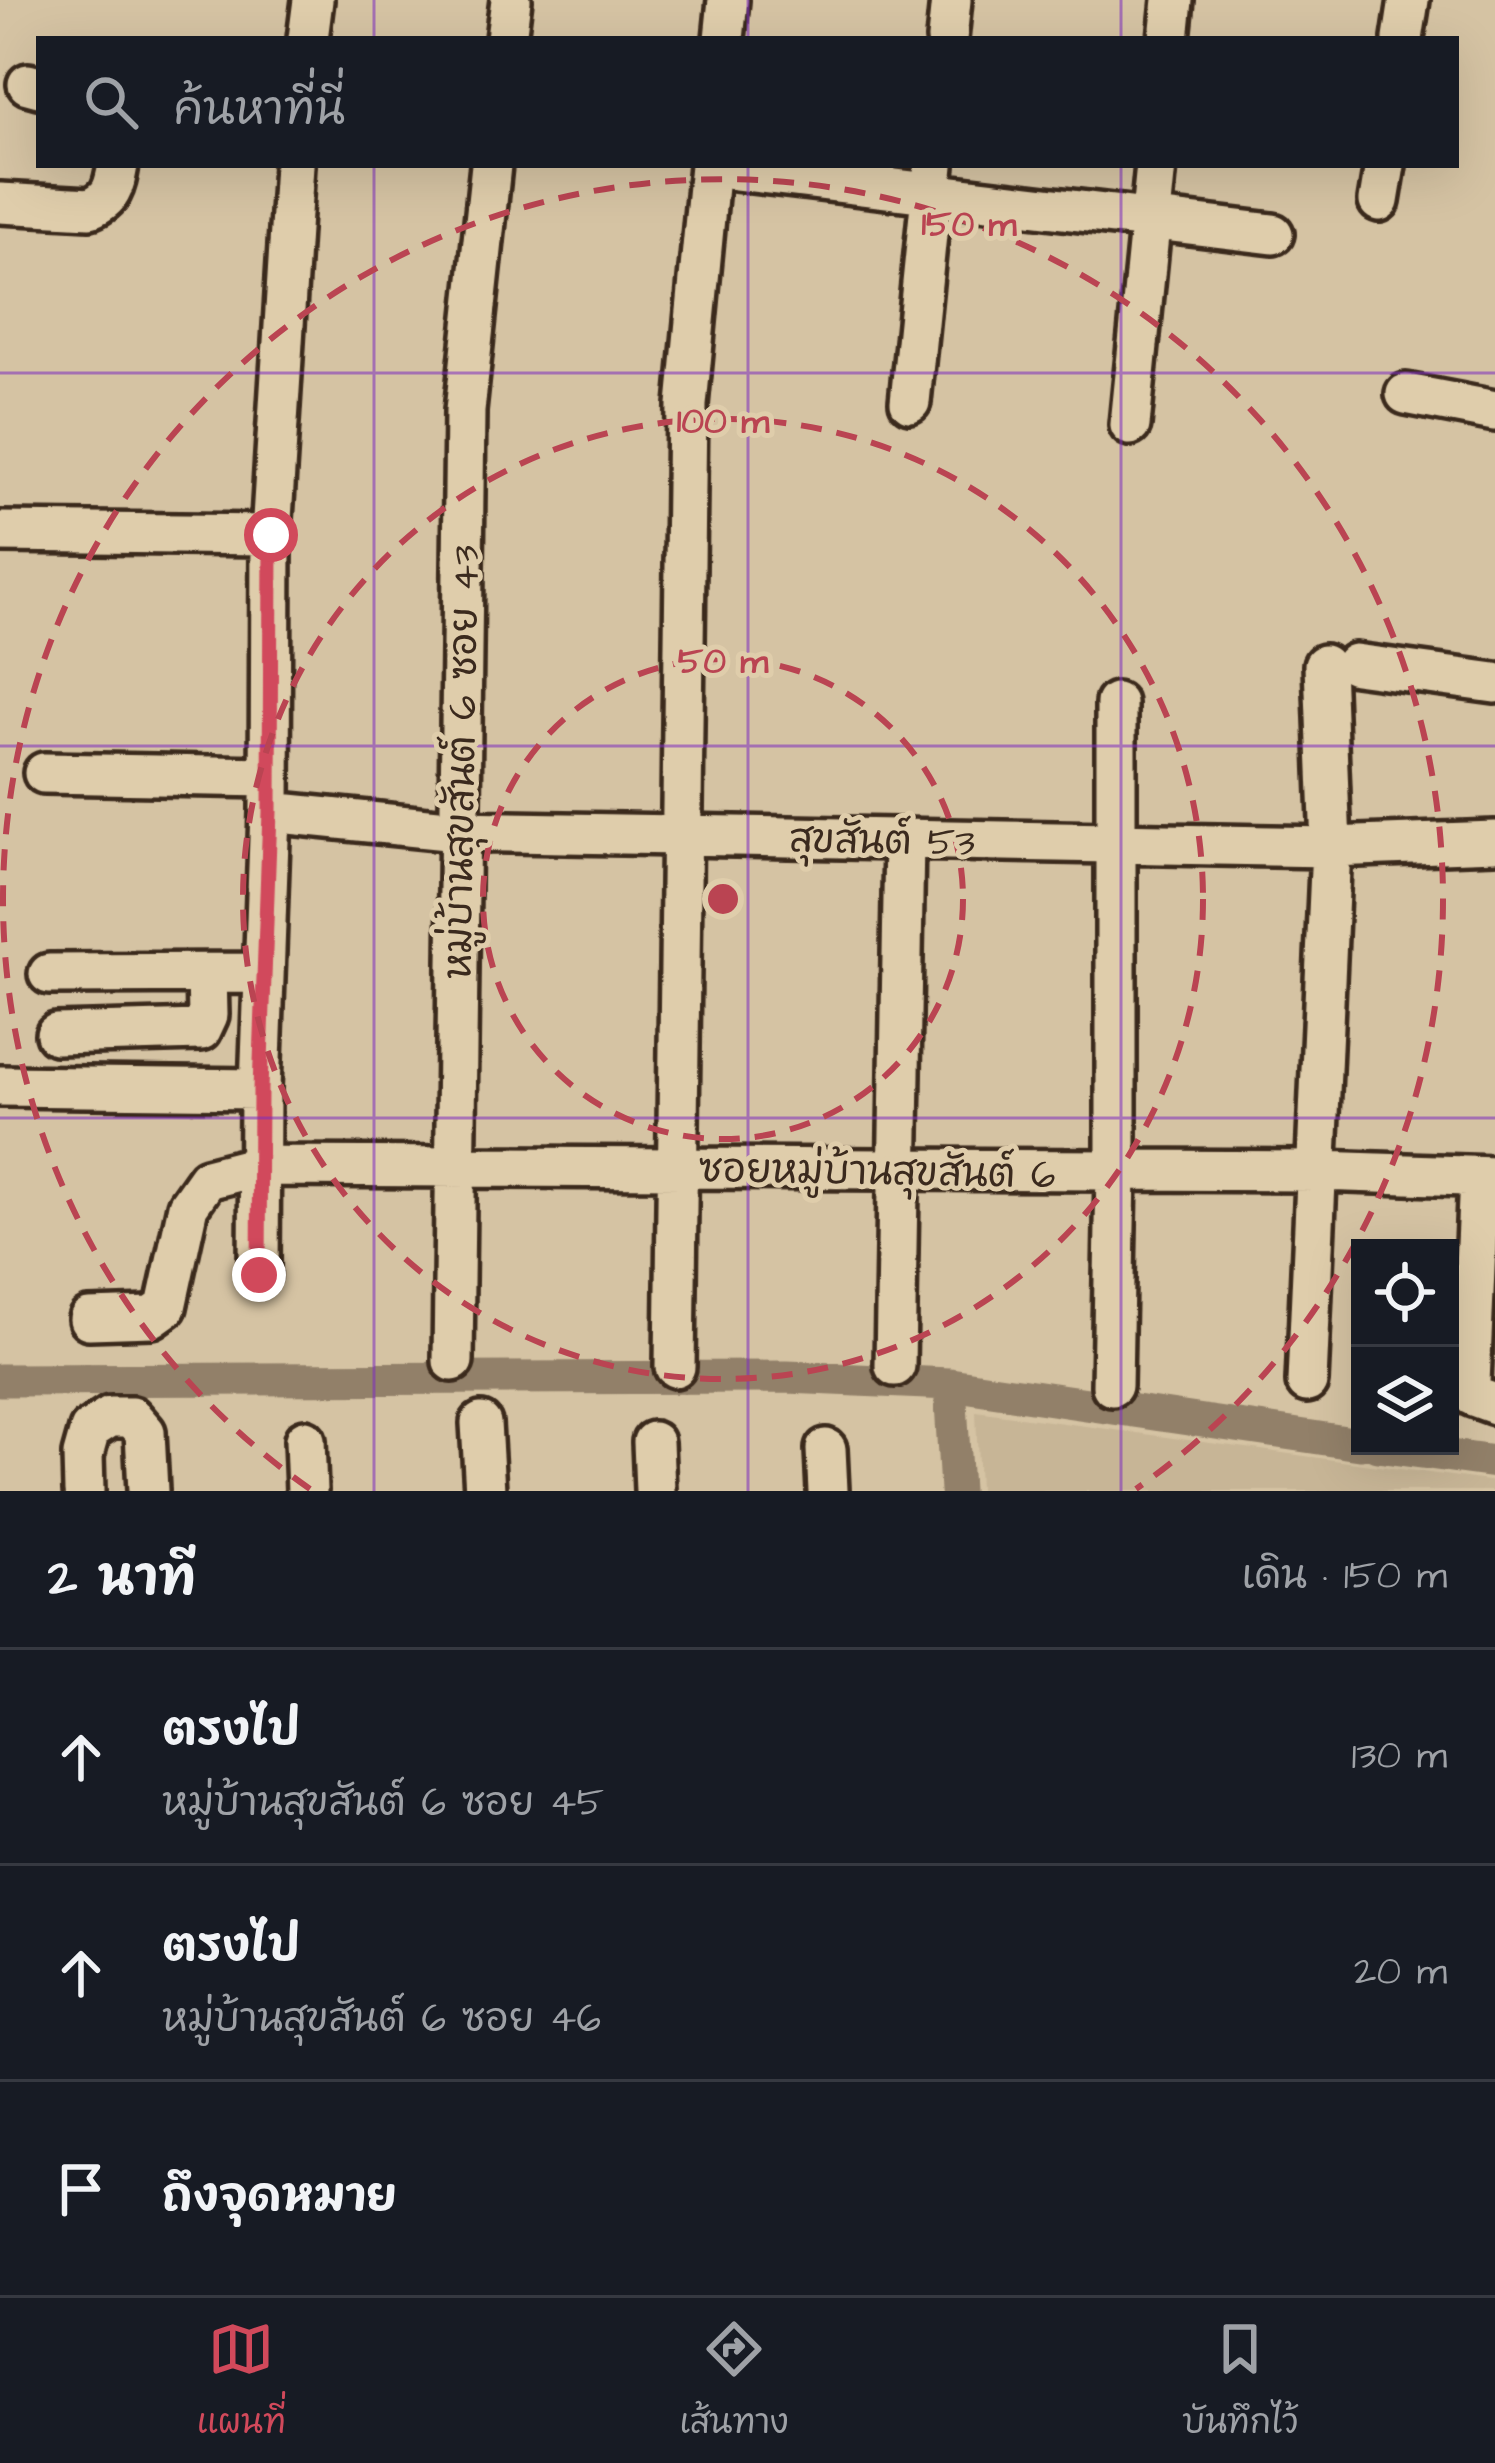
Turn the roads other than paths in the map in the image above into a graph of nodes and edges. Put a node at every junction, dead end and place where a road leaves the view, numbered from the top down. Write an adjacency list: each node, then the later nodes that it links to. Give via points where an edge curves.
1 (313, 0): 7 (street)
2 (511, 0): 8 (street)
3 (728, 0): 9 (street)
4 (951, 0): 10 (street)
5 (1173, 0): 11 (street)
6 (1409, 0): 12 (street)
7 (308, 36)
8 (506, 36)
9 (724, 36)
10 (947, 36)
11 (1169, 36)
12 (1403, 36)
13 (118, 168): 20 (street, via 114,190 90,208)
14 (294, 168): 28 (street)
15 (491, 168): 33 (street, หมู่บ้านสุขสันต์ 6 ซอย 43, via 465,411)
16 (710, 168): 34 (street, via 687,405)
17 (747, 168): 19 (street)
18 (1156, 168): 21 (street)
19 (932, 178): 21 (street); 24 (street)
20 (0, 203)
21 (1151, 221): 22 (street); 26 (street)
22 (1273, 234)
23 (1406, 394): 25 (street)
24 (910, 401)
25 (1495, 410)
26 (1130, 425)
27 (0, 532): 28 (street)
28 (271, 535): 32 (street)
29 (1495, 683): 38 (street, via 1340,665)
30 (1116, 703): 37 (street)
31 (44, 773): 32 (street, สุขสันต์ 53)
32 (270, 795): 33 (street, สุขสันต์ 53); 39 (street)
33 (457, 832): 34 (street, สุขสันต์ 53); 46 (street, หมู่บ้านสุขสันต์ 6 ซอย 43)
34 (679, 835): 35 (street, สุขสันต์ 53); 47 (street)
35 (904, 839): 37 (street, สุขสันต์ 53); 48 (street)
36 (1495, 841): 38 (street, สุขสันต์ 53)
37 (1116, 843): 38 (street, สุขสันต์ 53); 50 (street)
38 (1331, 847): 49 (street)
39 (263, 973): 41 (street); 44 (street)
40 (49, 974): 41 (street)
41 (207, 975): 42 (street, via 201,1030)
42 (56, 1034)
43 (0, 1086): 44 (street)
44 (260, 1089): 45 (street)
45 (258, 1166): 46 (street, ซอยหมู่บ้านสุขสันต์ 6); 52 (street); 53 (street, ซอยหมู่บ้านสุขสันต์ 6, via 207,1179 188,1206 166,1307 152,1317)
46 (456, 1167): 47 (street, ซอยหมู่บ้านสุขสันต์ 6); 54 (street, หมู่บ้านสุขสันต์ 6 ซอย 43)
47 (677, 1168): 48 (street, ซอยหมู่บ้านสุขสันต์ 6); 56 (street)
48 (896, 1169): 50 (street, ซอยหมู่บ้านสุขสันต์ 6); 55 (street)
49 (1319, 1171): 50 (street, ซอยหมู่บ้านสุขสันต์ 6); 51 (street, ซอยหมู่บ้านสุขสันต์ 6); 57 (street)
50 (1116, 1172): 58 (street)
51 (1487, 1177): 59 (street, via 1470,1383 1473,1396)
52 (259, 1275)
53 (89, 1319)
54 (454, 1361)
55 (896, 1366)
56 (675, 1367)
57 (1307, 1382)
58 (1112, 1386)
59 (1495, 1404)
60 (481, 1423): 67 (street)
61 (305, 1440): 66 (street)
62 (653, 1442): 68 (street)
63 (826, 1449): 69 (street)
64 (85, 1491): 65 (street, via 90,1430 110,1417 132,1417 145,1432)
65 (148, 1491)
66 (308, 1491)
67 (484, 1491)
68 (655, 1491)
69 (828, 1491)

